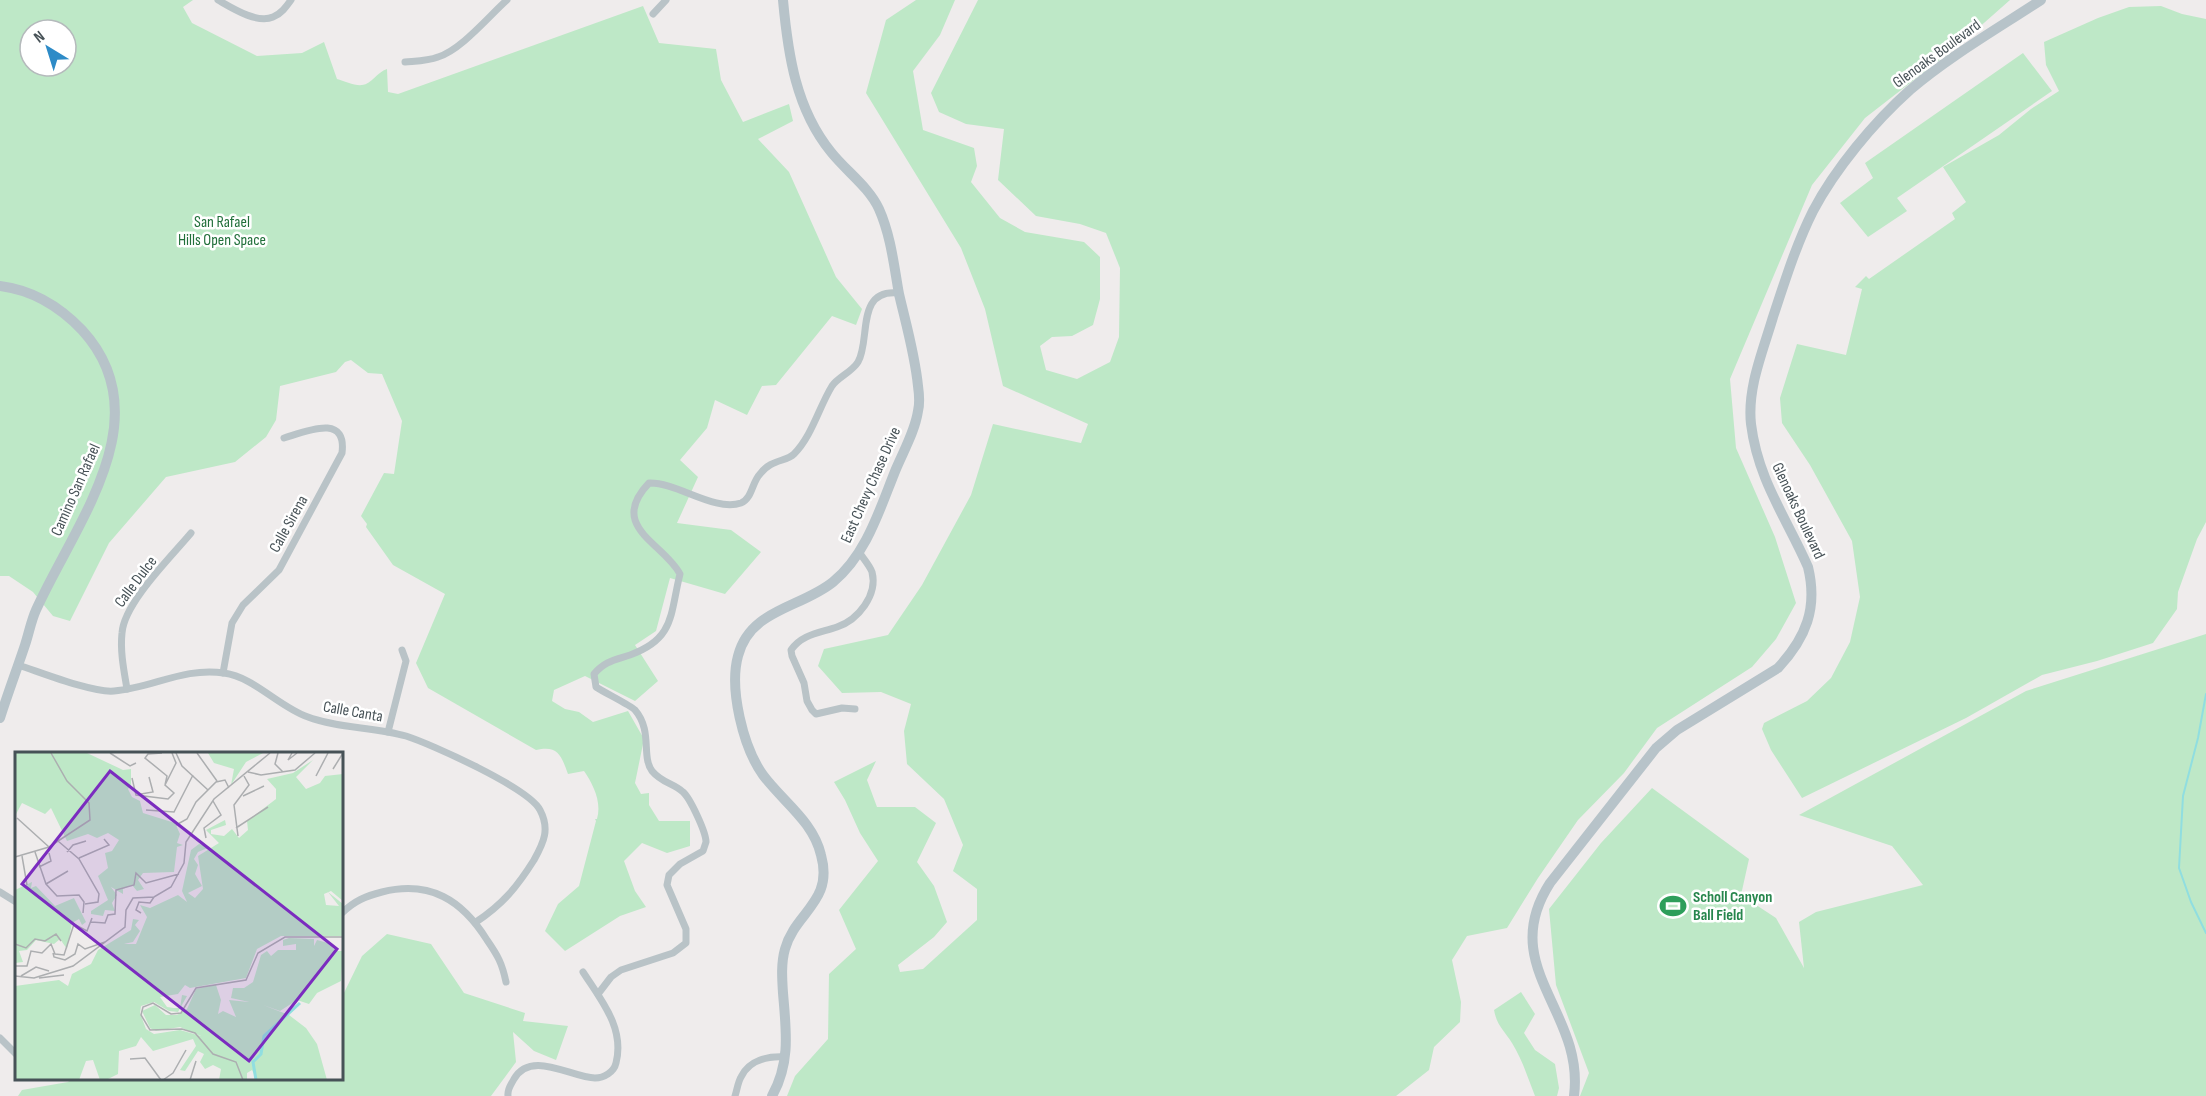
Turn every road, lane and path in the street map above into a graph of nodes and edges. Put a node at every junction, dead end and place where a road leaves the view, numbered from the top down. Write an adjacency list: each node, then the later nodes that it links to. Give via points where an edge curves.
1 (218, 0): 2 (street, via 253,17 271,19)
2 (291, 0)
3 (507, 0): 8 (street, via 450,52 437,58)
4 (666, 0): 7 (street)
5 (783, 0): 10 (street, East Chevy Chase Drive, via 793,71 806,115 819,138 878,207)
6 (2041, 0): 34 (street, Glenoaks Boulevard, via 1952,58 1891,108 1836,176 1797,245 1755,379 1751,423 1760,468 1808,567 1812,584 1809,618 1801,638 1778,668 1677,730 1656,748 1539,900 1532,949 1536,967 1568,1037)
7 (653, 14)
8 (405, 62)
9 (0, 286): 15 (street, Camino San Rafael, via 39,297 87,336 102,359 115,412 108,461 35,612)
10 (899, 293): 13 (street, East Chevy Chase Drive, via 919,409); 27 (street, via 877,297 870,306 859,360 833,384 793,456 774,461 762,471 744,502 702,499 662,483 649,483 639,493 636,522 645,538 675,563 680,574 669,624 657,642 603,664 594,674 596,687 633,708 641,718 648,736 651,769 664,783 683,792 694,808 706,841 703,851 669,875 667,885 686,929 686,943 673,953 621,970 611,976)
11 (284, 438): 16 (street, Calle Sirena, via 315,428 330,428 344,440 342,453 279,570 243,605 232,623)
12 (191, 533): 17 (street, Calle Dulce, via 125,618 122,633)
13 (859, 552): 18 (street, via 872,572 872,594 866,604 840,626 805,637 791,650 807,701 816,714); 30 (street, East Chevy Chase Drive, via 831,584 762,619 738,652 734,676 735,695 753,758 813,832 825,872 816,901 784,950)
14 (402, 650): 20 (street, via 406,661)
15 (18, 665): 17 (street, Calle Canta, via 110,691); 19 (street, Camino San Rafael)
16 (223, 673): 17 (street, Calle Canta, via 182,674); 20 (street, Calle Canta, via 244,680 310,718)
17 (127, 689)
18 (855, 709)
19 (0, 718)
20 (388, 732): 24 (street, Calle Canta, via 432,746 514,788 541,811 545,842 513,890)
21 (0, 892): 22 (street)
22 (15, 901)
23 (344, 911): 24 (street, via 368,895 399,888 416,889 440,894)
24 (476, 922): 26 (street, via 502,963)
25 (583, 972): 27 (street)
26 (506, 982)
27 (598, 994): 31 (street, via 615,1026 619,1050 615,1068 596,1078 547,1066 529,1066 517,1075)
28 (0, 1039): 29 (street)
29 (15, 1053)
30 (785, 1057): 32 (street, via 768,1057 752,1064 740,1078); 33 (street, East Chevy Chase Drive, via 782,1079)
31 (508, 1096)
32 (735, 1096)
33 (772, 1096)
34 (1575, 1096)

